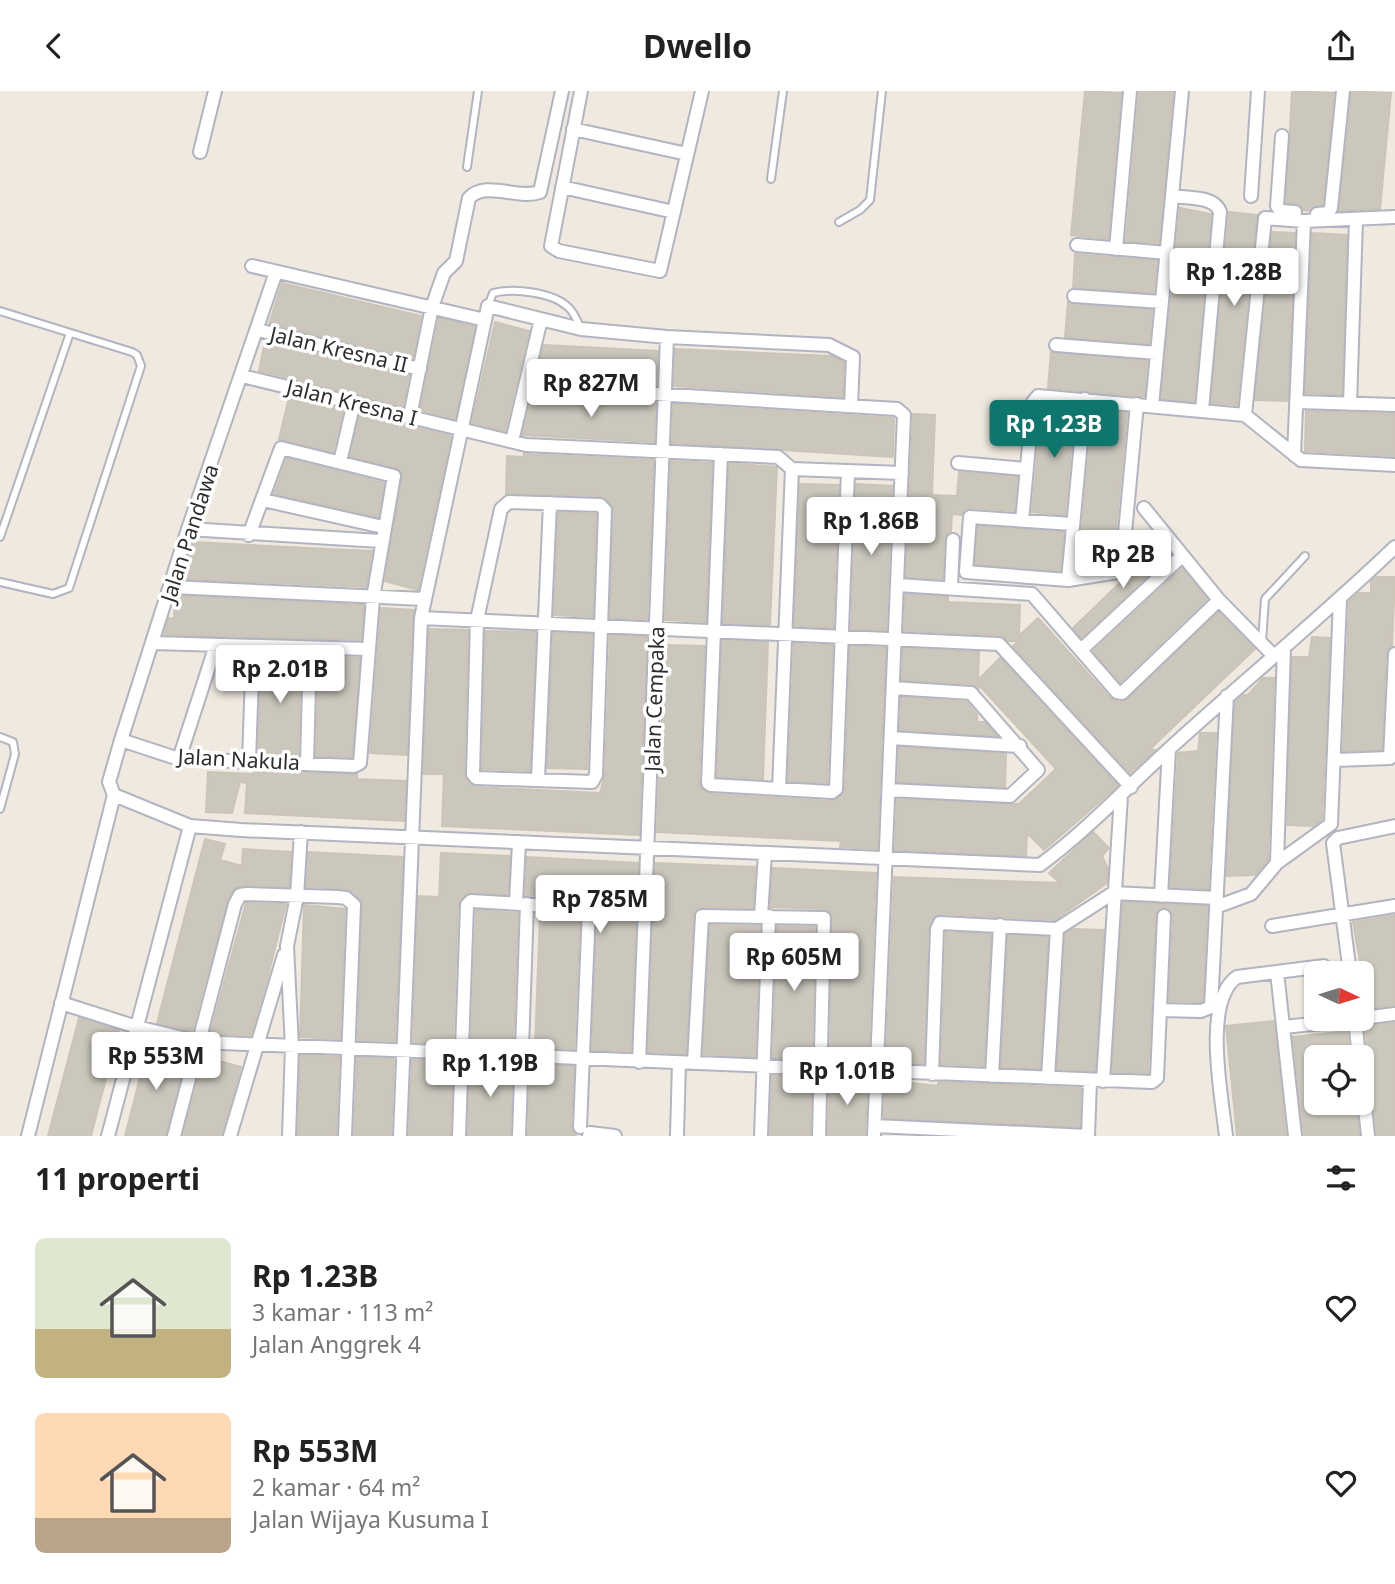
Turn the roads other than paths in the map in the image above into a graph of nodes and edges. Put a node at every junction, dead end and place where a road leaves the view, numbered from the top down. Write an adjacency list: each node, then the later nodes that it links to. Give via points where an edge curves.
1 (215, 91): 14 (street)
2 (478, 91): 16 (lane)
3 (562, 91): 34 (street, via 543,188 528,195 484,190 471,195 456,261 444,272)
4 (581, 91): 12 (street)
5 (702, 91): 15 (street)
6 (783, 91): 17 (lane)
7 (882, 91): 25 (lane, via 870,200)
8 (1130, 91): 27 (street)
9 (1182, 91): 19 (street)
10 (1258, 91): 20 (street)
11 (1343, 91): 13 (street, via 1328,213 1278,208)
12 (573, 129): 15 (street); 18 (street)
13 (1282, 136)
14 (200, 152)
15 (687, 155): 21 (street)
16 (467, 167)
17 (771, 179)
18 (562, 187): 21 (street); 21 (street, via 550,242 559,251 660,271)
19 (1172, 196): 28 (street); 56 (street, via 1211,201 1220,212)
20 (1251, 196)
21 (674, 212)
22 (1395, 217): 23 (street)
23 (1356, 219): 24 (street); 52 (street)
24 (1304, 221): 50 (street); 57 (street, via 1265,218)
25 (839, 222)
26 (1077, 245): 27 (street)
27 (1116, 249): 28 (street)
28 (1167, 253): 32 (street)
29 (252, 266): 30 (street)
30 (276, 272): 34 (street); 39 (street, Jalan Pandawa)
31 (1074, 296): 32 (street)
32 (1162, 302): 43 (street)
33 (488, 306): 36 (street); 37 (street); 38 (lane, via 493,293 520,290 568,307)
34 (432, 307): 37 (street); 44 (street)
35 (0, 310): 40 (lane)
36 (541, 319): 38 (street); 46 (street)
37 (485, 320): 59 (street)
38 (581, 328): 41 (street)
39 (258, 330): 44 (street, Jalan Kresna II); 45 (street, Jalan Pandawa)
40 (70, 333): 79 (lane); 86 (lane, via 137,355 140,375 69,588 52,594)
41 (667, 337): 47 (street, Jalan Cempaka); 54 (street, via 829,345 853,357)
42 (1056, 345): 43 (street)
43 (1157, 353): 55 (street)
44 (420, 369): 58 (street)
45 (242, 376): 49 (street, Jalan Kresna I); 77 (street, Jalan Pandawa)
46 (525, 386): 47 (street); 60 (street)
47 (666, 394): 54 (street); 61 (street, Jalan Cempaka)
48 (1085, 399): 51 (street); 68 (street, via 1035,397); 75 (street)
49 (354, 401): 58 (street, Jalan Kresna I); 64 (street)
50 (1298, 402): 52 (street); 63 (street)
51 (1137, 404): 55 (street); 85 (street, via 1122,565 1113,574)
52 (1350, 404): 53 (street)
53 (1395, 405)
54 (851, 406): 70 (street, via 902,412)
55 (1152, 406): 56 (street)
56 (1202, 410): 57 (street)
57 (1245, 415): 63 (street)
58 (410, 416): 59 (street, Jalan Kresna I)
59 (463, 429): 60 (street, Jalan Kresna I); 91 (street)
60 (512, 441): 61 (street, Jalan Kresna I)
61 (663, 452): 62 (street, Jalan Kresna I); 98 (street, Jalan Cempaka)
62 (721, 454): 67 (street, Jalan Kresna I, via 778,457); 99 (street)
63 (1294, 455): 66 (street, via 1306,461)
64 (340, 462): 71 (street, via 281,448); 76 (street, via 393,475)
65 (958, 463): 68 (street)
66 (1395, 465)
67 (792, 469): 69 (street); 100 (street)
68 (1025, 469): 74 (street)
69 (849, 471): 70 (street); 101 (street)
70 (902, 473): 87 (street)
71 (263, 500): 76 (street); 78 (street)
72 (550, 503): 95 (street, via 502,505); 96 (street); 97 (street, via 602,506 606,513)
73 (1144, 507): 83 (street)
74 (1022, 521): 75 (street); 85 (street, via 970,517 967,572)
75 (1072, 524): 85 (street)
76 (383, 527): 81 (street)
77 (188, 529): 78 (street); 88 (street, Jalan Pandawa)
78 (249, 535): 81 (street)
79 (0, 537)
80 (953, 540): 89 (street)
81 (380, 541): 90 (street)
82 (1395, 547): 92 (street)
83 (1182, 556): 93 (street); 109 (street)
84 (1305, 556): 104 (lane, via 1265,599)
85 (1068, 580)
86 (0, 582)
87 (898, 585): 89 (street); 102 (street)
88 (171, 587): 90 (street); 103 (street, Jalan Pandawa)
89 (951, 587): 109 (street, via 1032,594)
90 (373, 598): 91 (street); 108 (street)
91 (424, 599): 94 (street)
92 (1340, 599): 110 (street); 121 (street)
93 (1219, 600): 104 (street); 109 (street, via 1122,693)
94 (421, 618): 95 (street); 133 (street)
95 (477, 621): 96 (street); 124 (street, via 473,775)
96 (546, 624): 97 (street); 124 (street)
97 (603, 626): 98 (street); 124 (street, via 595,778 589,783)
98 (657, 628): 99 (street); 135 (street, Jalan Cempaka)
99 (713, 631): 100 (street); 125 (street, via 708,783)
100 (786, 633): 101 (street); 125 (street)
101 (842, 636): 102 (street); 125 (street, via 836,789)
102 (895, 638): 113 (street); 127 (street, via 999,644)
103 (153, 643): 105 (street); 117 (street, Jalan Pandawa)
104 (1262, 643): 110 (street)
105 (216, 645): 106 (street); 120 (street)
106 (253, 646): 107 (street); 122 (street)
107 (310, 648): 108 (street); 123 (street)
108 (367, 649): 123 (street, Jalan Nakula, via 359,764)
109 (1081, 650)
110 (1279, 652): 114 (street); 138 (street)
111 (1395, 654): 112 (street)
112 (1395, 670): 121 (street, via 1390,758)
113 (893, 688): 116 (street); 118 (street, via 969,692)
114 (1227, 697): 119 (street); 142 (street)
115 (0, 737): 129 (lane, via 13,742 15,754)
116 (891, 739): 118 (street); 126 (street)
117 (121, 740): 120 (street, Jalan Nakula); 128 (street, Jalan Pandawa, via 109,782)
118 (1020, 746): 126 (street, via 1038,772 1010,796)
119 (1169, 749): 127 (street); 141 (street)
120 (180, 758): 122 (street, Jalan Nakula)
121 (1335, 760): 138 (street, via 1331,824)
122 (249, 761): 123 (street, Jalan Nakula)
123 (307, 763)
124 (538, 779)
125 (779, 789)
126 (889, 790): 137 (street)
127 (1126, 791): 137 (street, via 1040,865); 139 (street)
128 (114, 795): 130 (street); 155 (street, Jalan Pandawa)
129 (0, 809)
130 (190, 826): 132 (street); 160 (street)
131 (1395, 826): 147 (street, via 1334,841)
132 (301, 832): 133 (street); 140 (street)
133 (412, 837): 134 (street); 166 (street)
134 (519, 842): 135 (street); 143 (street)
135 (648, 848): 136 (street); 170 (street, Jalan Cempaka)
136 (765, 853): 137 (street); 145 (street)
137 (888, 858): 175 (street)
138 (1277, 863): 142 (street, via 1247,897)
139 (1113, 893): 141 (street); 150 (street); 179 (street)
140 (297, 896): 151 (street); 162 (street, via 247,894 237,899); 165 (street, via 346,898 354,905)
141 (1161, 896): 142 (street)
142 (1217, 903): 156 (street, via 1210,1008)
143 (522, 904): 167 (street, via 467,904); 168 (street); 169 (street, via 589,909)
144 (1395, 906): 147 (street)
145 (765, 916): 172 (street, via 701,918); 173 (street); 174 (street, via 826,920)
146 (1164, 916): 156 (street)
147 (1342, 916): 149 (street); 152 (street)
148 (1000, 925): 150 (street); 176 (street, via 942,922 938,926); 177 (street)
149 (1272, 926)
150 (1057, 929): 178 (street)
151 (287, 946): 163 (street); 164 (street)
152 (1348, 961)
153 (1304, 969): 154 (street)
154 (1277, 972): 161 (street); 197 (street, via 1237,977 1224,992 1216,1040)
155 (61, 1003): 160 (street); 183 (street, Jalan Pandawa)
156 (1160, 1010): 179 (street, via 1156,1080)
157 (1395, 1014): 158 (street)
158 (1374, 1017)
159 (1304, 1025): 161 (street)
160 (136, 1027): 162 (street); 184 (street)
161 (1284, 1027): 198 (street)
162 (199, 1042): 163 (street); 185 (street)
163 (255, 1044): 164 (street); 186 (street)
164 (292, 1047): 165 (street); 187 (street)
165 (347, 1050): 166 (street); 188 (street)
166 (403, 1052): 167 (street); 189 (street)
167 (462, 1055): 168 (street); 190 (street)
168 (521, 1057): 169 (street); 191 (street)
169 (584, 1059): 170 (street); 181 (street)
170 (639, 1062): 171 (street)
171 (679, 1063): 172 (street); 193 (street)
172 (694, 1063): 173 (street)
173 (765, 1066): 174 (street); 194 (street)
174 (822, 1067): 175 (street); 195 (street)
175 (877, 1070): 176 (street); 182 (street)
176 (932, 1074): 177 (street)
177 (992, 1076): 178 (street)
178 (1048, 1079): 179 (street)
179 (1097, 1081): 196 (street)
180 (1366, 1115): 199 (street)
181 (585, 1131): 192 (street)
182 (874, 1131): 196 (street)
183 (28, 1136)
184 (107, 1136)
185 (174, 1136)
186 (230, 1136)
187 (289, 1136)
188 (345, 1136)
189 (400, 1136)
190 (459, 1136)
191 (519, 1136)
192 (615, 1136)
193 (677, 1136)
194 (761, 1136)
195 (819, 1136)
196 (1088, 1136)
197 (1226, 1136)
198 (1295, 1136)
199 (1368, 1136)

